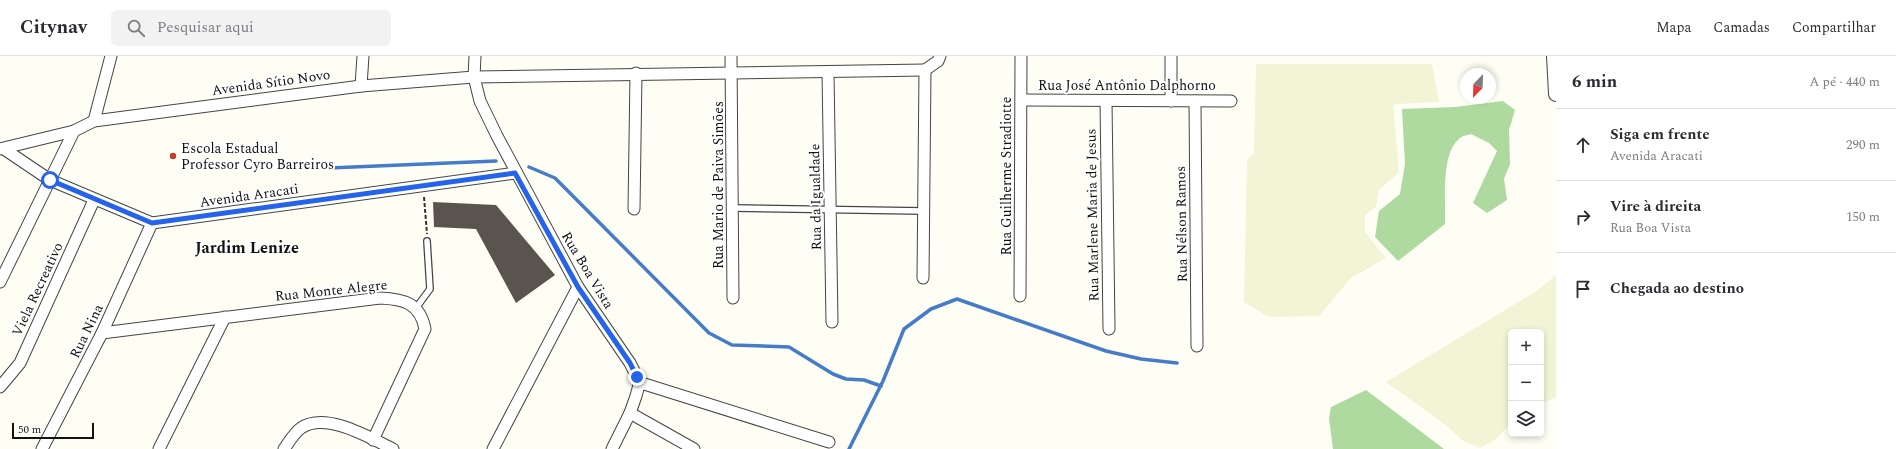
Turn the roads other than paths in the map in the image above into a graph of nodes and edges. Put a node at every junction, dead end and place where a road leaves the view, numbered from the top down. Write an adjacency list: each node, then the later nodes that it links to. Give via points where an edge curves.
1 (111, 56): 21 (street)
2 (363, 56): 14 (street)
3 (475, 56): 13 (street, Rua Boa Vista)
4 (731, 56): 11 (street, Rua Mario de Paiva Simões)
5 (940, 56): 9 (street, via 938,61)
6 (1021, 56): 16 (street, Rua Guilherme Stradiotte)
7 (1171, 56): 18 (street)
8 (1554, 56): 15 (street)
9 (925, 70): 12 (street, Avenida Sítio Novo); 30 (street)
10 (636, 73): 11 (street, Avenida Sítio Novo); 13 (street, Avenida Sítio Novo); 28 (street)
11 (732, 73): 12 (street, Avenida Sítio Novo); 27 (street, Rua Mario de Paiva Simões)
12 (828, 73): 29 (street, Rua da Igualdade)
13 (474, 77): 14 (street, Avenida Sítio Novo); 24 (street, Rua Boa Vista, via 480,101)
14 (361, 86): 21 (street, Avenida Sítio Novo)
15 (1556, 94)
16 (1022, 100): 17 (street, Rua José Antônio Dalphorno); 36 (street, Rua Guilherme Stradiotte)
17 (1106, 101): 18 (street, Rua José Antônio Dalphorno); 41 (street, Rua Marlene Maria de Jesus)
18 (1171, 101): 19 (street, Rua José Antônio Dalphorno)
19 (1194, 101): 20 (street, Rua José Antônio Dalphorno); 43 (street, Rua Nélson Ramos)
20 (1231, 101)
21 (94, 121): 22 (street, Avenida Sítio Novo)
22 (74, 131): 23 (street, Avenida Aracati); 25 (street)
23 (2, 149): 25 (street, Avenida Aracati)
24 (515, 173): 31 (street, Avenida Aracati); 35 (street, Rua Boa Vista)
25 (50, 180): 26 (street, Avenida Aracati); 34 (street)
26 (94, 200): 31 (street, Avenida Aracati); 45 (street, Viela Recreativo, via 20,363)
27 (734, 208): 29 (lane); 37 (street, Rua Mario de Paiva Simões)
28 (634, 209)
29 (830, 209): 30 (lane); 40 (street, Rua da Igualdade)
30 (924, 211): 33 (street)
31 (152, 223): 42 (street, Rua Nina)
32 (427, 241): 38 (lane, via 430,289)
33 (923, 278)
34 (0, 282)
35 (578, 287): 44 (street, Rua Boa Vista, via 630,363); 53 (street)
36 (1020, 296)
37 (734, 298)
38 (416, 308): 39 (street, Rua Monte Alegre, via 400,300 380,298); 47 (street, via 423,317 425,329)
39 (225, 317): 42 (street, Rua Monte Alegre); 50 (street)
40 (832, 322)
41 (1109, 329)
42 (102, 333): 49 (street, Rua Nina)
43 (1197, 346)
44 (638, 382): 46 (street); 48 (street)
45 (0, 387)
46 (630, 413): 54 (street); 55 (street)
47 (373, 440): 51 (street, via 338,425 323,422 302,427); 52 (street)
48 (829, 442)
49 (42, 449)
50 (159, 449)
51 (284, 449)
52 (393, 449)
53 (493, 449)
54 (612, 449)
55 (694, 449)

